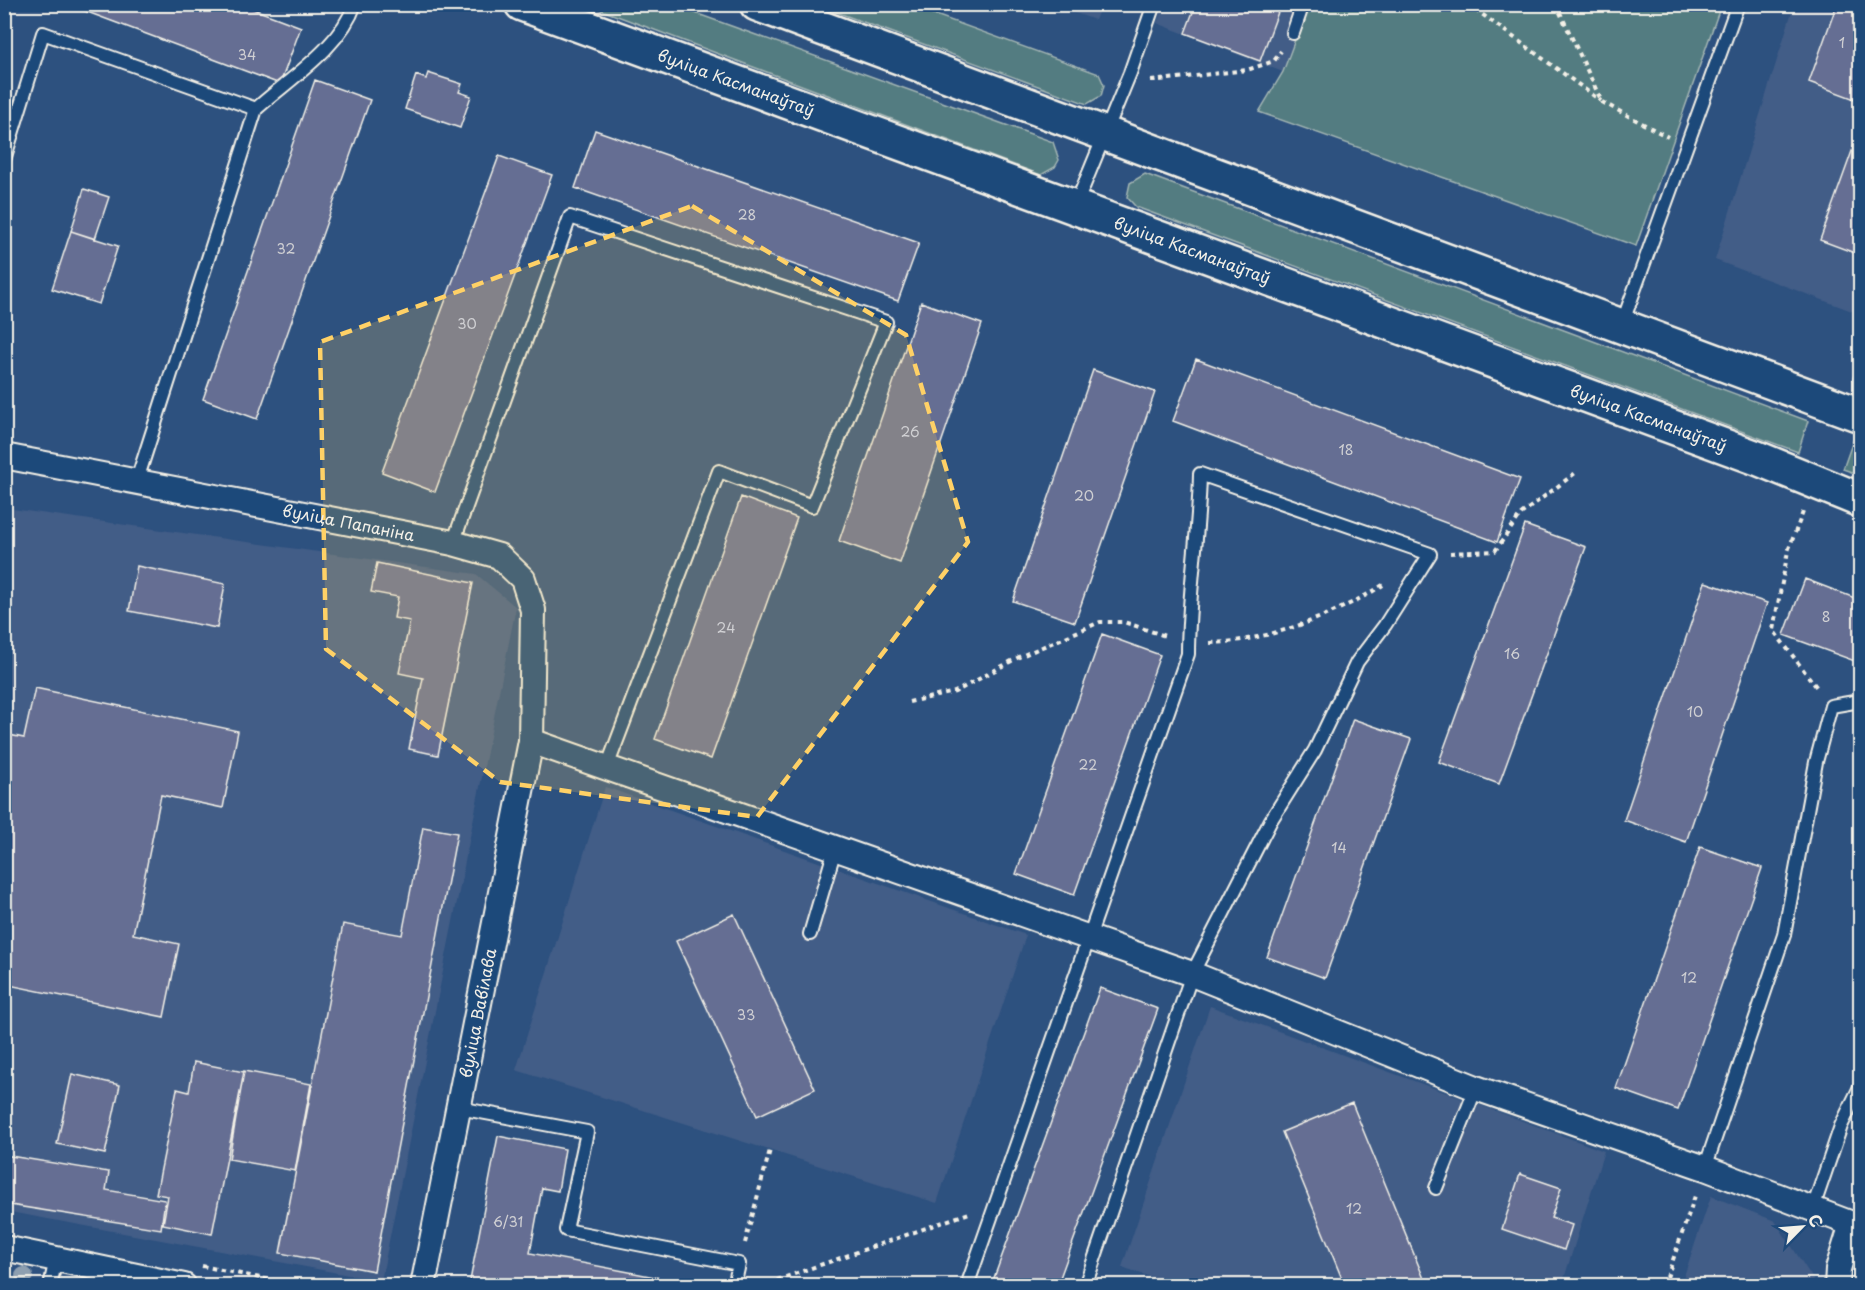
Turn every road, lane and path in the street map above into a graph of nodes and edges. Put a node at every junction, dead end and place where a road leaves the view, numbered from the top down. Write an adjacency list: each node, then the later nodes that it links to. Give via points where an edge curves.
1 (355, 4): 12 (lane, via 351,16 328,45)
2 (522, 4): 16 (main road, вуліца Касманаўтаў)
3 (757, 4): 13 (main road)
4 (1154, 4): 13 (lane)
5 (1303, 4): 9 (lane)
6 (1468, 4): 11 (path)
7 (1556, 4): 11 (path)
8 (1738, 4): 14 (lane)
9 (1293, 33): 10 (path, via 1274,61 1247,70)
10 (1151, 81)
11 (1602, 102): 14 (path)
12 (256, 109): 15 (lane, via 43,33); 23 (lane)
13 (1106, 133): 16 (lane); 17 (main road)
14 (1688, 147): 17 (lane)
15 (4, 160)
16 (1074, 208): 24 (main road, вуліца Касманаўтаў, via 1757,458)
17 (1622, 324): 20 (main road)
18 (1860, 361): 19 (path)
19 (1854, 381)
20 (1860, 415)
21 (4, 456): 23 (street, вуліца Папаніна)
22 (1578, 471): 27 (path, via 1521,514 1495,551)
23 (136, 483): 26 (street, вуліца Папаніна)
24 (1860, 500)
25 (1804, 510): 29 (path, via 1788,551 1773,630)
26 (453, 543): 30 (street, вуліца Папаніна, via 499,556 523,579 533,610); 31 (lane, via 570,217 886,322 812,506 719,471)
27 (1430, 554): 34 (lane, via 1200,474 1188,654); 35 (lane, via 1357,662 1315,750 1271,820)
28 (1860, 701): 29 (lane)
29 (1831, 706): 40 (lane, via 1816,762 1784,935)
30 (531, 741): 31 (street); 38 (street, вуліца Вавілава)
31 (607, 767): 32 (street)
32 (835, 849): 33 (lane); 34 (street)
33 (810, 934)
34 (1089, 938): 35 (street); 42 (lane)
35 (1192, 975): 37 (street); 54 (lane)
36 (1860, 1087): 43 (lane, via 1841,1126)
37 (1476, 1088): 40 (street); 41 (lane)
38 (459, 1108): 47 (lane, via 587,1132 566,1230); 50 (street, вуліца Вавілава)
39 (770, 1150): 47 (path)
40 (1705, 1168): 43 (street); 55 (path)
41 (1436, 1188)
42 (995, 1204): 52 (path); 53 (lane)
43 (1813, 1208): 44 (street)
44 (1856, 1225): 56 (street, via 1838,1269)
45 (4, 1248): 46 (street)
46 (56, 1259): 48 (lane); 49 (street)
47 (739, 1264): 51 (lane)
48 (50, 1286)
49 (184, 1286)
50 (423, 1286)
51 (734, 1286)
52 (760, 1286)
53 (967, 1286)
54 (1085, 1286)
55 (1664, 1286)
56 (1837, 1286)

